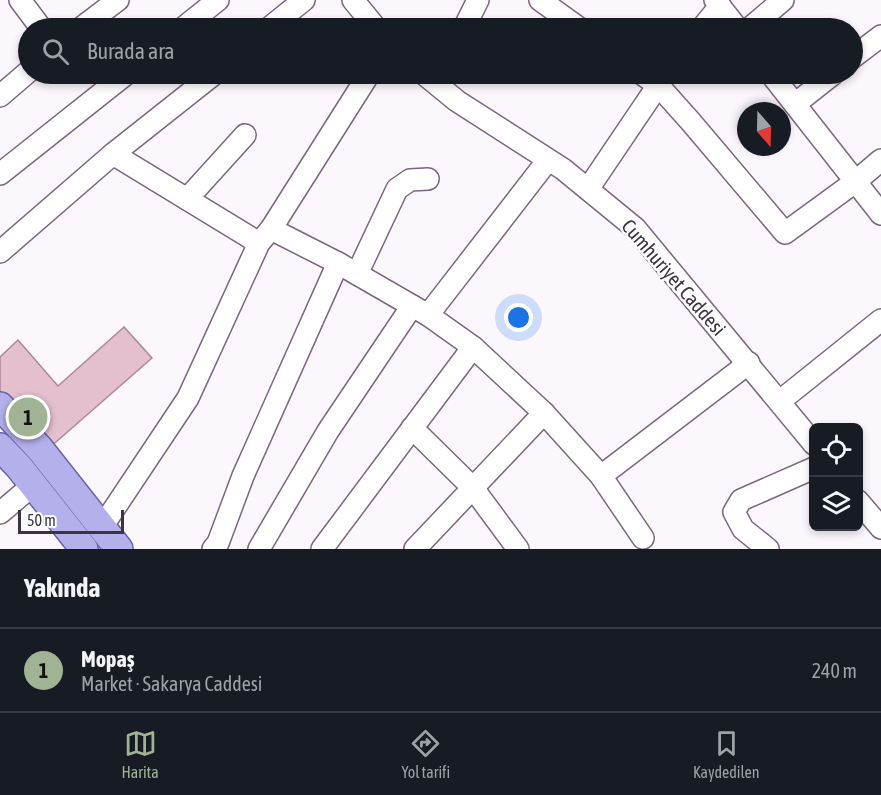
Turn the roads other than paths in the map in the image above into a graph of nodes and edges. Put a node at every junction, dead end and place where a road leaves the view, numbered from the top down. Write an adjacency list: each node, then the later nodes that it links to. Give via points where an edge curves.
1 (20, 0): 10 (street)
2 (118, 0): 11 (street)
3 (218, 0): 12 (street)
4 (304, 0): 13 (street)
5 (353, 0): 14 (street)
6 (478, 0): 15 (street)
7 (540, 0): 16 (street)
8 (783, 0): 19 (street)
9 (717, 3): 17 (street); 18 (street)
10 (34, 18)
11 (94, 18)
12 (198, 18)
13 (282, 18)
14 (368, 18)
15 (469, 18)
16 (565, 18)
17 (708, 18)
18 (729, 18)
19 (762, 18)
20 (881, 36): 21 (street)
21 (863, 50)
22 (18, 81): 31 (street)
23 (113, 84): 37 (street)
24 (201, 84): 34 (street)
25 (363, 84): 43 (street)
26 (440, 84): 35 (street, Cumhuriyet Caddesi, via 457,102)
27 (651, 84): 40 (street)
28 (661, 84): 39 (street, via 785,232)
29 (779, 84): 32 (street)
30 (820, 84): 32 (street)
31 (0, 96)
32 (795, 104): 39 (street)
33 (245, 135): 41 (street)
34 (113, 154): 41 (street); 44 (street)
35 (548, 160): 40 (street, Cumhuriyet Caddesi); 47 (street)
36 (881, 160): 39 (street)
37 (0, 174)
38 (428, 179): 46 (street, via 410,180 397,189)
39 (855, 182): 42 (street)
40 (588, 189): 50 (street, Cumhuriyet Caddesi, via 635,228)
41 (187, 199): 43 (street)
42 (881, 214)
43 (265, 236): 45 (street); 63 (street, via 188,398)
44 (0, 252)
45 (338, 263): 46 (street); 68 (street)
46 (357, 274): 47 (street)
47 (420, 310): 49 (street); 69 (street, via 328,431)
48 (881, 320): 51 (street)
49 (473, 347): 53 (street); 54 (street)
50 (748, 363): 51 (street, Cumhuriyet Caddesi); 58 (street)
51 (780, 401): 55 (street, Cumhuriyet Caddesi)
52 (0, 406): 63 (main road)
53 (544, 413): 58 (street); 60 (street)
54 (412, 428): 60 (street); 70 (street)
55 (809, 439)
56 (0, 447): 59 (main road)
57 (809, 470): 73 (street, via 741,500 734,512 743,529)
58 (601, 476): 65 (street)
59 (33, 485): 62 (street); 66 (main road)
60 (473, 488): 71 (street); 72 (street)
61 (863, 507): 64 (street)
62 (0, 513)
63 (102, 527): 67 (main road)
64 (881, 528)
65 (643, 537)
66 (84, 549)
67 (119, 549)
68 (213, 549)
69 (259, 549)
70 (322, 549)
71 (415, 549)
72 (518, 549)
73 (768, 549)

